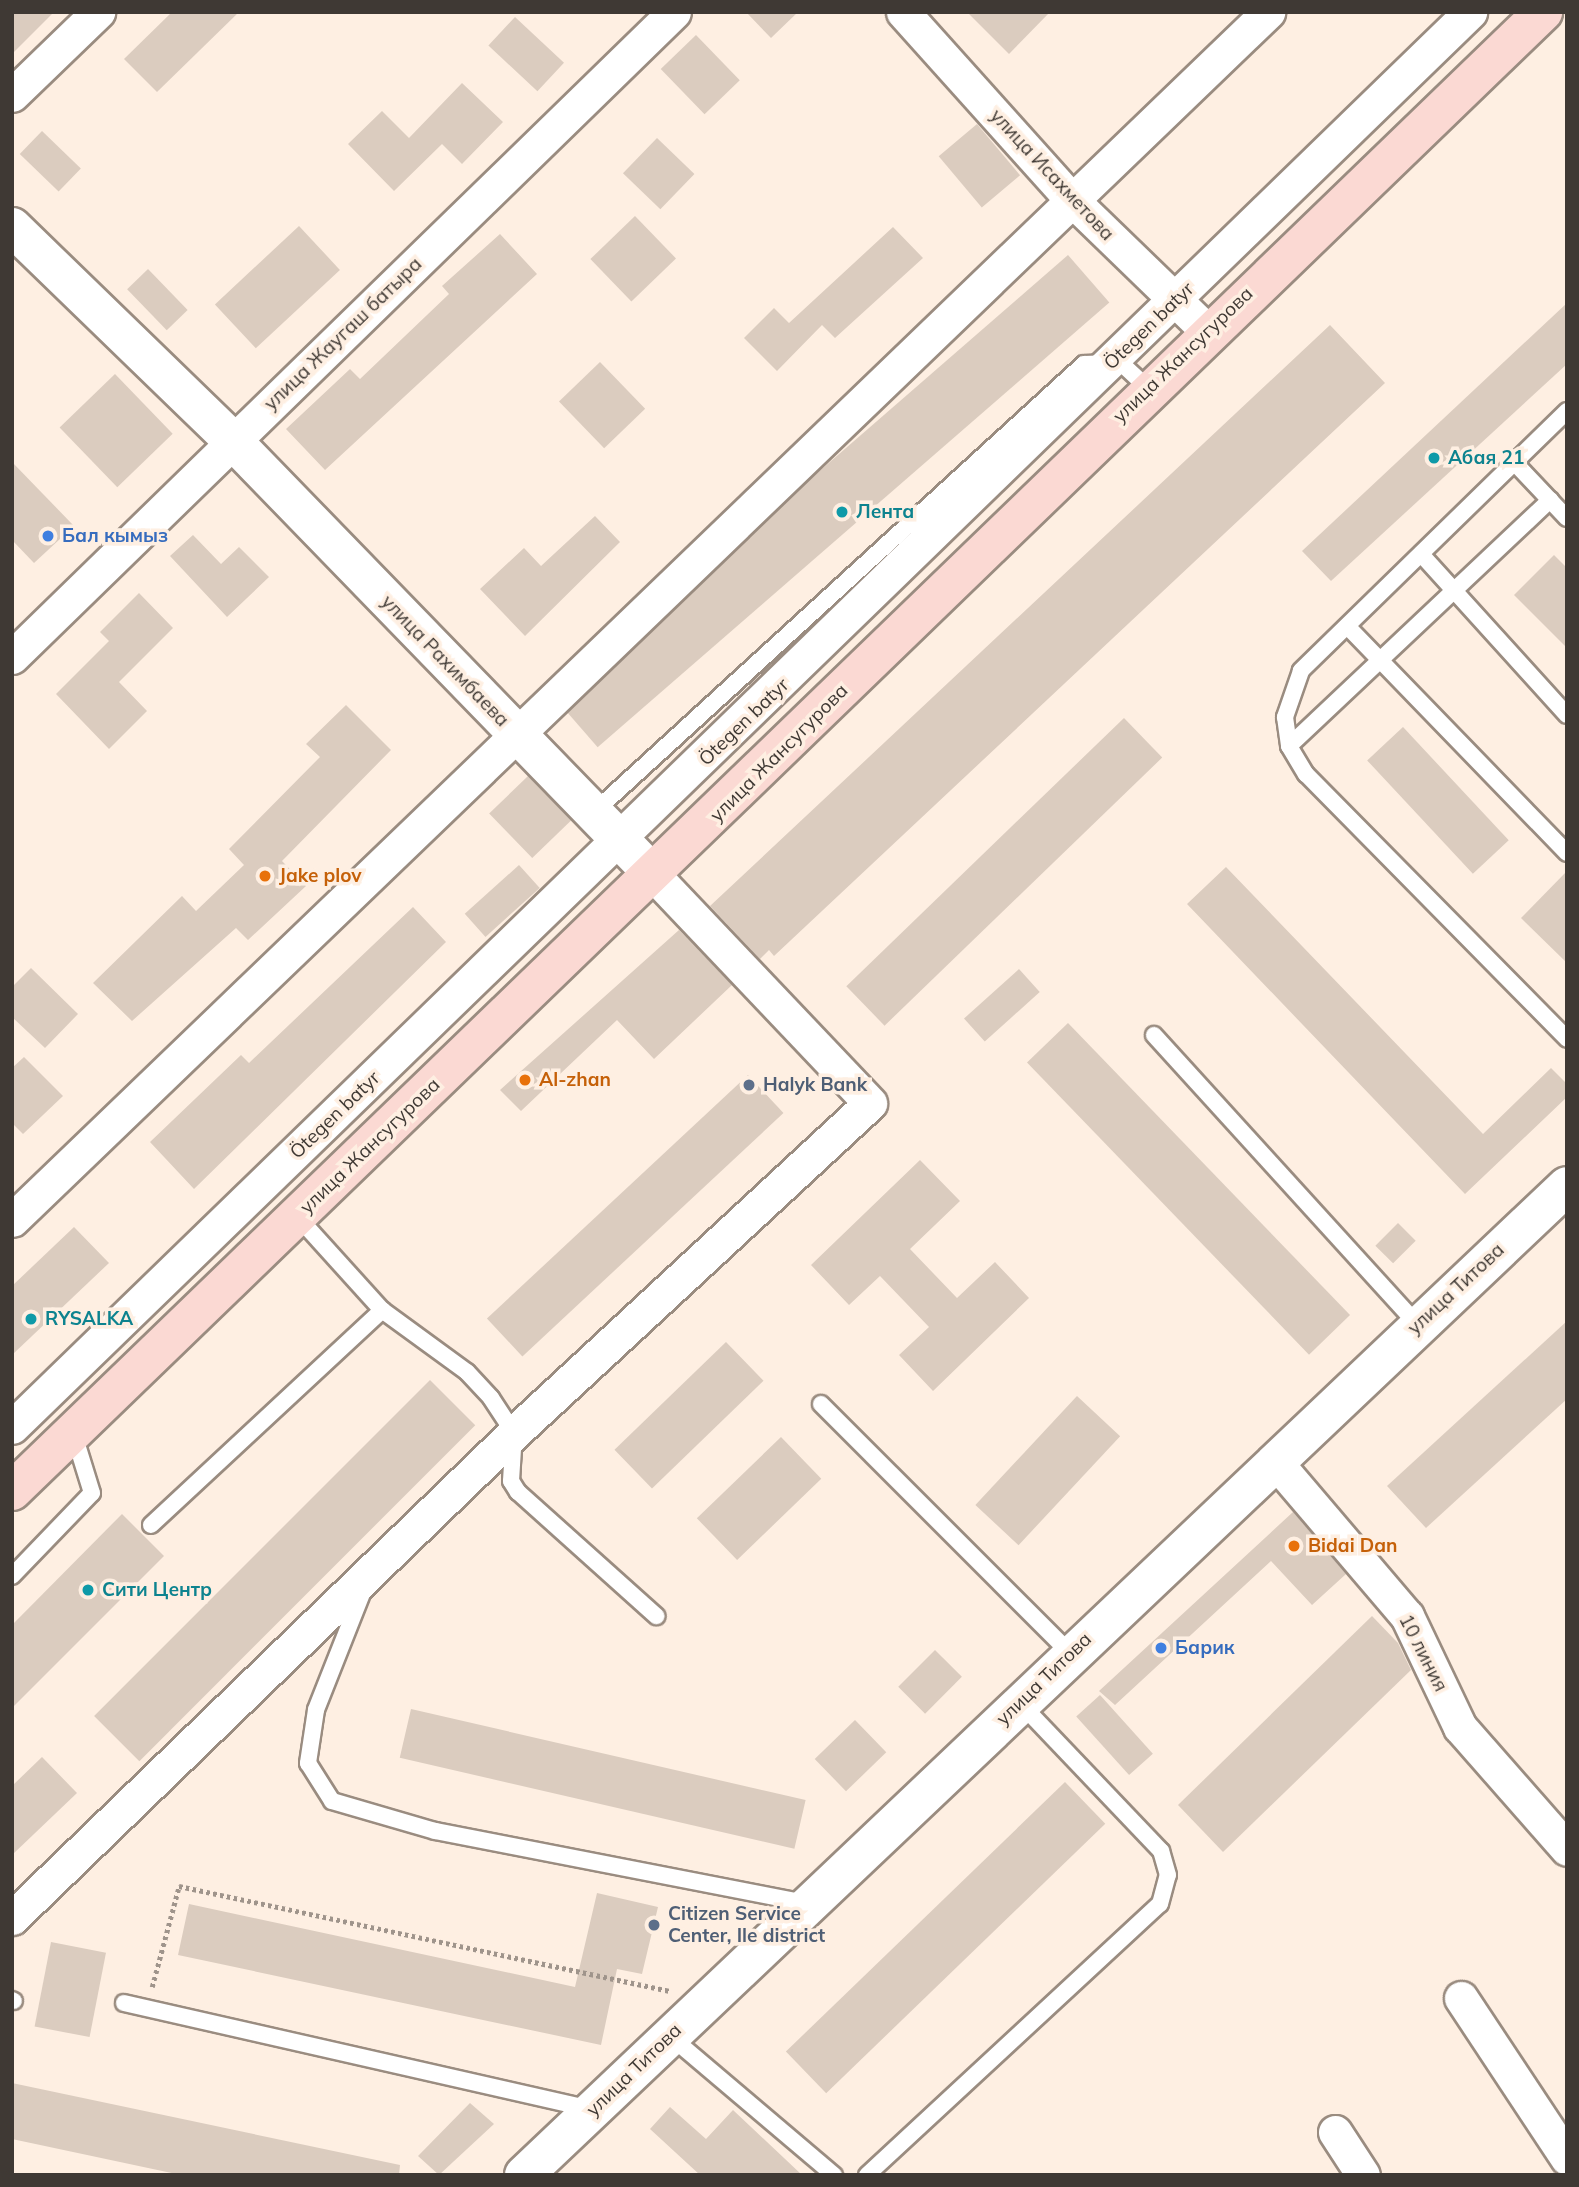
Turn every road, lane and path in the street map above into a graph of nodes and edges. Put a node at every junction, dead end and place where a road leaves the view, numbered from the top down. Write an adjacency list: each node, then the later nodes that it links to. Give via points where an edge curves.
1 (99, 12): 7 (street)
2 (674, 12): 13 (street, улица Жаугаш батыра)
3 (903, 12): 8 (street, улица Исахметова)
4 (1268, 12): 8 (street)
5 (1470, 12): 36 (street, Ötegen batyr)
6 (1543, 12): 10 (main road, улица Жансугурова)
7 (12, 95)
8 (1072, 199): 10 (street, улица Исахметова); 23 (street)
9 (12, 227): 13 (street, улица Рахимбаева)
10 (1207, 331): 11 (main road, улица Жансугурова)
11 (1148, 388): 25 (lane, via 1121,363 1084,364); 27 (main road, улица Жансугурова)
12 (1567, 411): 14 (lane)
13 (233, 442): 20 (street, улица Жаугаш батыра); 23 (street, улица Рахимбаева)
14 (1514, 462): 15 (lane); 17 (lane)
15 (1550, 500): 16 (lane); 18 (lane)
16 (1567, 518)
17 (1421, 554): 18 (lane); 19 (lane)
18 (1454, 592): 21 (lane); 22 (lane)
19 (1347, 626): 21 (lane); 24 (lane, via 1301,671 1285,716)
20 (12, 657)
21 (1380, 660): 24 (lane); 26 (lane)
22 (1567, 715)
23 (514, 731): 25 (street, улица Рахимбаева); 32 (street)
24 (1289, 746): 29 (lane, via 1306,774)
25 (593, 813): 27 (street, улица Рахимбаева)
26 (1567, 853)
27 (654, 875): 31 (main road, улица Жансугурова); 38 (street, улица Рахимбаева, via 870,1104)
28 (1154, 1035): 34 (lane)
29 (1567, 1039)
30 (1567, 1186): 34 (street, улица Титова)
31 (297, 1216): 33 (lane); 37 (main road, улица Жансугурова)
32 (12, 1220)
33 (382, 1310): 38 (lane, via 467,1372); 41 (lane)
34 (1418, 1325): 39 (street, улица Титова)
35 (821, 1404): 45 (lane)
36 (12, 1427)
37 (73, 1433): 40 (main road, улица Жансугурова); 43 (lane, via 92,1493)
38 (514, 1433): 42 (street); 44 (lane, via 510,1471 518,1492)
39 (1274, 1460): 45 (street, улица Титова); 47 (street, 10 линия, via 1407,1616 1460,1727)
40 (12, 1491)
41 (151, 1525)
42 (372, 1569): 48 (lane, via 316,1710 307,1763 332,1801 435,1831); 49 (street)
43 (12, 1576)
44 (656, 1616)
45 (1071, 1654): 46 (street, улица Титова)
46 (1020, 1703): 48 (street, улица Титова); 60 (lane, via 1161,1851 1168,1875 1160,1905)
47 (1567, 1849)
48 (808, 1904): 51 (street, улица Титова)
49 (12, 1918)
50 (1461, 1998): 57 (street)
51 (708, 1999): 53 (path, via 179,1886); 54 (street, улица Титова)
52 (124, 2003): 53 (lane)
53 (146, 2008): 55 (lane)
54 (670, 2036): 55 (street, улица Титова); 59 (lane)
55 (593, 2109): 58 (street, улица Титова)
56 (1335, 2132): 61 (street)
57 (1567, 2158)
58 (524, 2175)
59 (834, 2175)
60 (867, 2175)
61 (1363, 2175)

